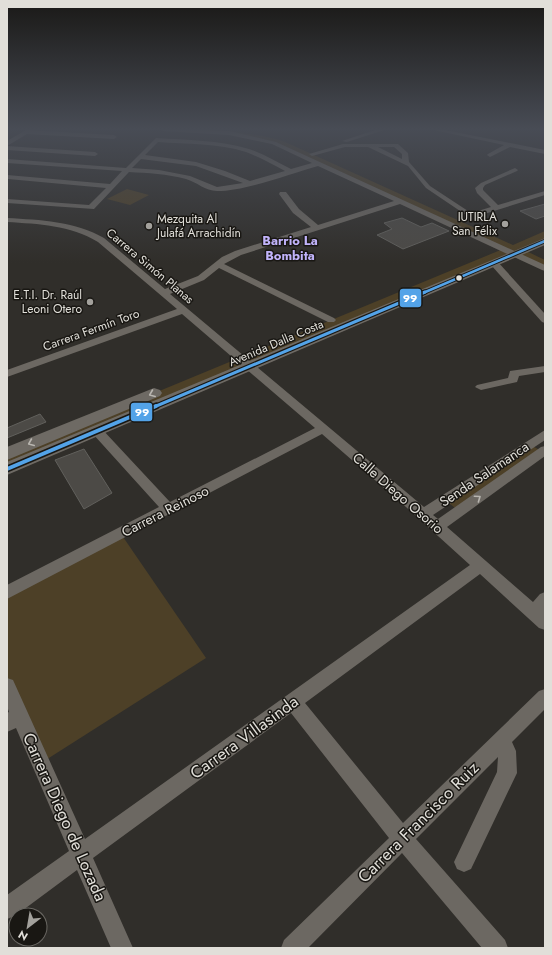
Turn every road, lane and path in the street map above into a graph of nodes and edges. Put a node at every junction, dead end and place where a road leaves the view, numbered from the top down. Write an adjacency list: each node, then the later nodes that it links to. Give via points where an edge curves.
1 (124, 174): 11 (street)
2 (166, 174): 10 (street, via 214,188 231,188)
3 (230, 174): 10 (street)
4 (281, 174): 10 (street)
5 (343, 174): 15 (street)
6 (355, 174): 21 (street)
7 (416, 174): 16 (street, via 428,187 462,211 472,214)
8 (507, 174): 16 (street, via 482,184 479,188)
9 (7, 178): 11 (street)
10 (249, 183)
11 (112, 186): 14 (street, via 91,208)
12 (545, 193): 16 (street)
13 (283, 194): 18 (street, via 296,211)
14 (7, 201)
15 (402, 201): 18 (street); 21 (street)
16 (496, 207)
17 (7, 220): 26 (street, Carrera Simón Planas, via 63,226 86,232 106,244)
18 (317, 228): 24 (street, via 242,251)
19 (545, 232): 21 (street, Avenida Dalla Costa)
20 (545, 241): 21 (street, Avenida Dalla Costa)
21 (514, 249): 22 (street); 23 (street, Avenida Dalla Costa); 25 (street); 28 (street, Avenida Dalla Costa)
22 (545, 260)
23 (494, 263): 29 (street); 30 (street, Avenida Dalla Costa)
24 (218, 264): 26 (street, via 201,278); 28 (street)
25 (545, 268)
26 (163, 293): 27 (street, Carrera Simón Planas)
27 (184, 310): 30 (street, Carrera Simón Planas); 32 (street, Carrera Fermín Toro)
28 (331, 320): 30 (street, Avenida Dalla Costa)
29 (545, 320)
30 (244, 362): 34 (street, Calle Diego Osorio); 35 (street, Avenida Dalla Costa); 38 (street, Avenida Dalla Costa, one-way to 38)
31 (545, 369): 33 (street, via 514,373 513,380)
32 (7, 374)
33 (481, 387)
34 (323, 429): 40 (street, Carrera Reinoso); 41 (street, Calle Diego Osorio)
35 (97, 431): 39 (street, Avenida Dalla Costa); 40 (street)
36 (545, 434): 41 (street, Senda Salamanca)
37 (545, 450): 42 (street, Senda Salamanca, one-way to 37)
38 (7, 454)
39 (7, 469)
40 (169, 509): 44 (street, Carrera Reinoso)
41 (424, 514): 42 (street, Calle Diego Osorio)
42 (438, 526): 43 (street, Calle Diego Osorio)
43 (481, 565): 46 (street, Calle Diego Osorio); 49 (street, Carrera Villasinda)
44 (7, 592)
45 (545, 599): 46 (street)
46 (539, 618)
47 (7, 686): 50 (street, Carrera Diego de Lozada)
48 (545, 697): 51 (street, Carrera Francisco Ruiz)
49 (293, 702): 52 (street); 53 (street, Carrera Villasinda)
50 (14, 720): 53 (street, Carrera Diego de Lozada)
51 (501, 741): 52 (street, Carrera Francisco Ruiz); 54 (street, via 507,751 507,773)
52 (402, 838): 57 (street, Carrera Francisco Ruiz); 58 (street)
53 (82, 855): 55 (street, Carrera Villasinda); 56 (street, Carrera Diego de Lozada)
54 (464, 862)
55 (7, 908)
56 (122, 948)
57 (292, 948)
58 (497, 948)

